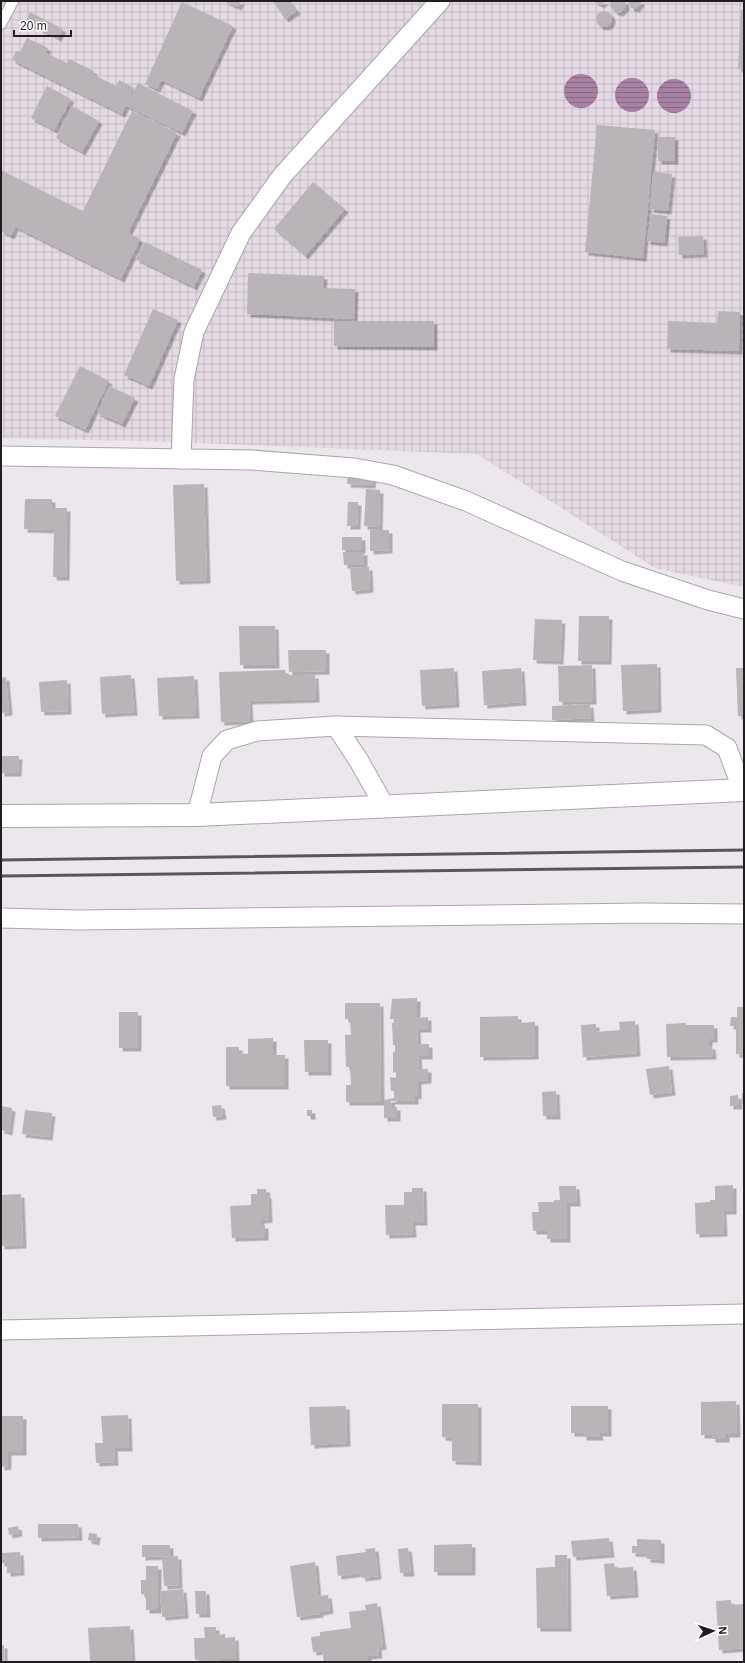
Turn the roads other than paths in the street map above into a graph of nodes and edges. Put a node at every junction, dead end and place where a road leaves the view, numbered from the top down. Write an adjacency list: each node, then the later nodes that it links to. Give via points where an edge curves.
1 (13, 1): 3 (lane)
2 (440, 1): 5 (street, via 282,176 241,233 194,332 184,380)
3 (1, 24)
4 (1, 456): 5 (street)
5 (181, 459): 6 (street, via 252,460 354,468 393,475 466,501 622,571 708,600)
6 (744, 609)
7 (336, 726): 8 (street, via 706,735 727,748); 9 (street); 10 (street, via 257,731 227,740 212,756)
8 (743, 790): 9 (street)
9 (385, 807): 10 (street)
10 (197, 815): 11 (street)
11 (1, 816)
12 (744, 914): 13 (street, via 78,920)
13 (1, 918)
14 (744, 1314): 15 (street)
15 (1, 1330)

